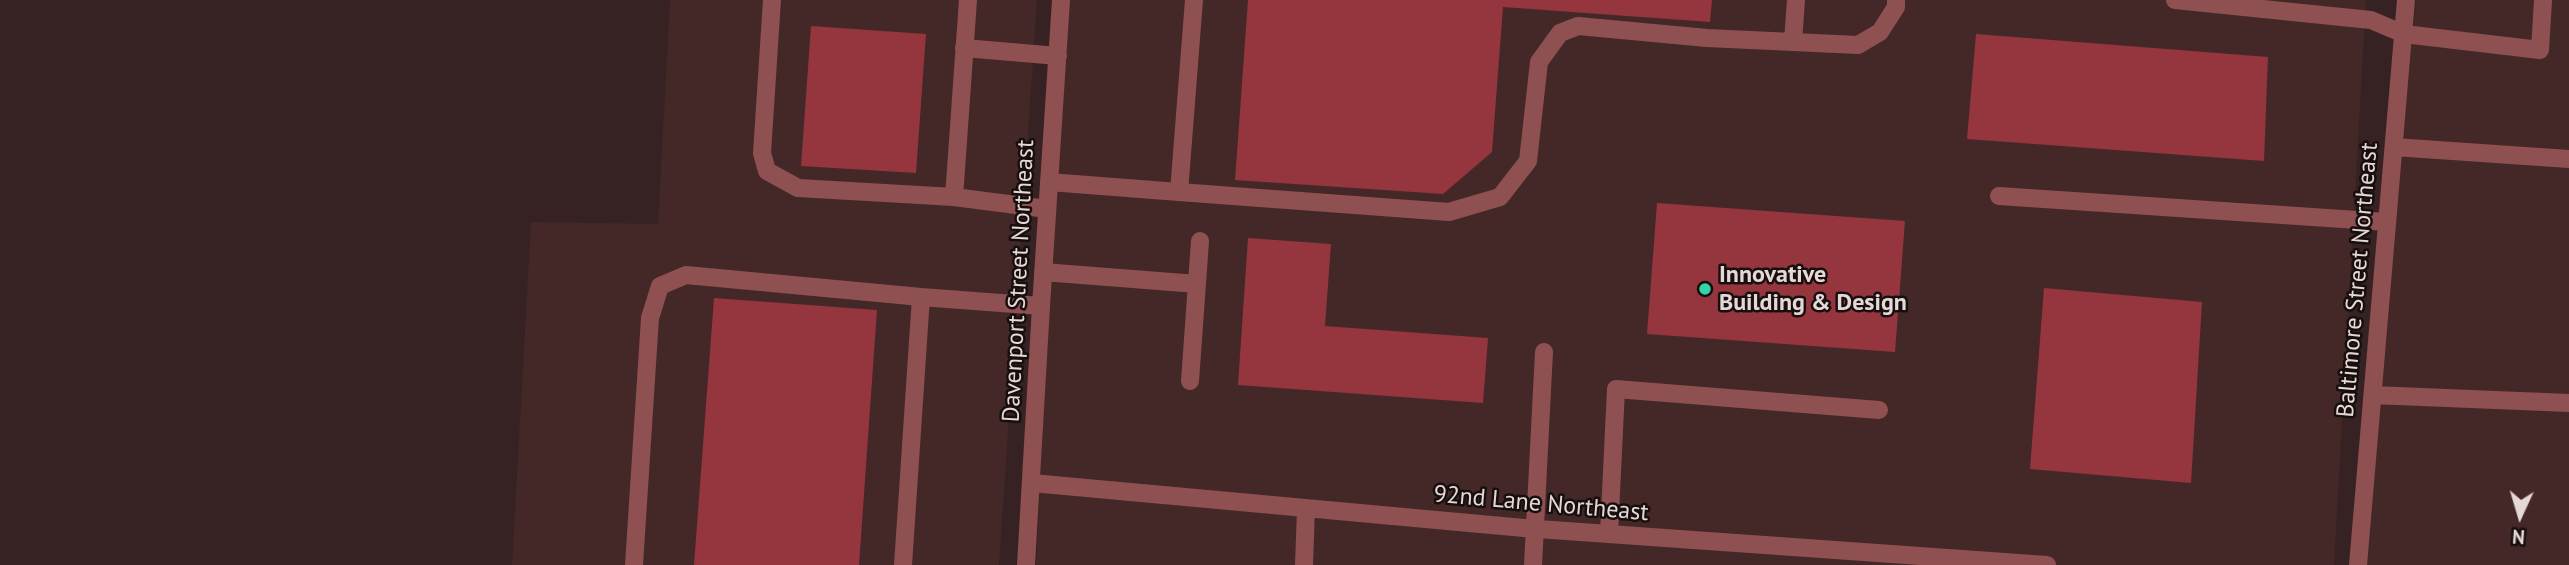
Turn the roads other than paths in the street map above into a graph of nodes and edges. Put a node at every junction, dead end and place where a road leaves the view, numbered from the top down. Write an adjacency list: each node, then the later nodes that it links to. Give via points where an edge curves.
1 (772, 0): 19 (street, via 762,153 767,170 798,188)
2 (968, 0): 12 (street)
3 (1061, 0): 13 (street, Davenport Street Northeast)
4 (1194, 0): 17 (street)
5 (1796, 0): 11 (street)
6 (1896, 0): 11 (street, via 1880,33 1858,45)
7 (2175, 0): 10 (street, via 2371,20)
8 (2406, 0): 10 (street, Baltimore Street Northeast)
9 (2543, 0): 10 (street, via 2540,50)
10 (2403, 34): 14 (street, Baltimore Street Northeast)
11 (1793, 42): 17 (street, via 1578,26 1560,33 1539,62 1528,161 1500,197 1449,212)
12 (964, 48): 13 (street); 19 (street)
13 (1058, 56): 16 (street, Davenport Street Northeast)
14 (2394, 147): 15 (street); 21 (street, Baltimore Street Northeast)
15 (2569, 159)
16 (1049, 182): 17 (street); 20 (street, Davenport Street Northeast)
17 (1179, 192)
18 (1999, 196): 21 (street)
19 (954, 197): 20 (street)
20 (1047, 209): 23 (street, Davenport Street Northeast)
21 (2387, 222): 29 (street, Baltimore Street Northeast)
22 (1200, 242): 24 (street)
23 (1043, 272): 24 (street); 26 (street, Davenport Street Northeast)
24 (1197, 284): 28 (street)
25 (921, 297): 26 (street); 38 (street, via 686,275 660,286 649,318); 39 (street)
26 (1041, 306): 32 (street, Davenport Street Northeast)
27 (1544, 352): 34 (street)
28 (1190, 381)
29 (2373, 395): 30 (street); 44 (street, Baltimore Street Northeast)
30 (2569, 403)
31 (1880, 410): 35 (street, via 1616,389)
32 (1032, 483): 33 (street, 92nd Lane Northeast); 40 (street, Davenport Street Northeast)
33 (1306, 508): 34 (street, 92nd Lane Northeast); 41 (street)
34 (1535, 529): 35 (street, 92nd Lane Northeast); 42 (street)
35 (1609, 534): 36 (street, 92nd Lane Northeast)
36 (1891, 560): 37 (street, 92nd Lane Northeast)
37 (1981, 563): 43 (street, 92nd Lane Northeast)
38 (635, 565)
39 (903, 565)
40 (1026, 565)
41 (1304, 565)
42 (1533, 565)
43 (2047, 565)
44 (2358, 565)

